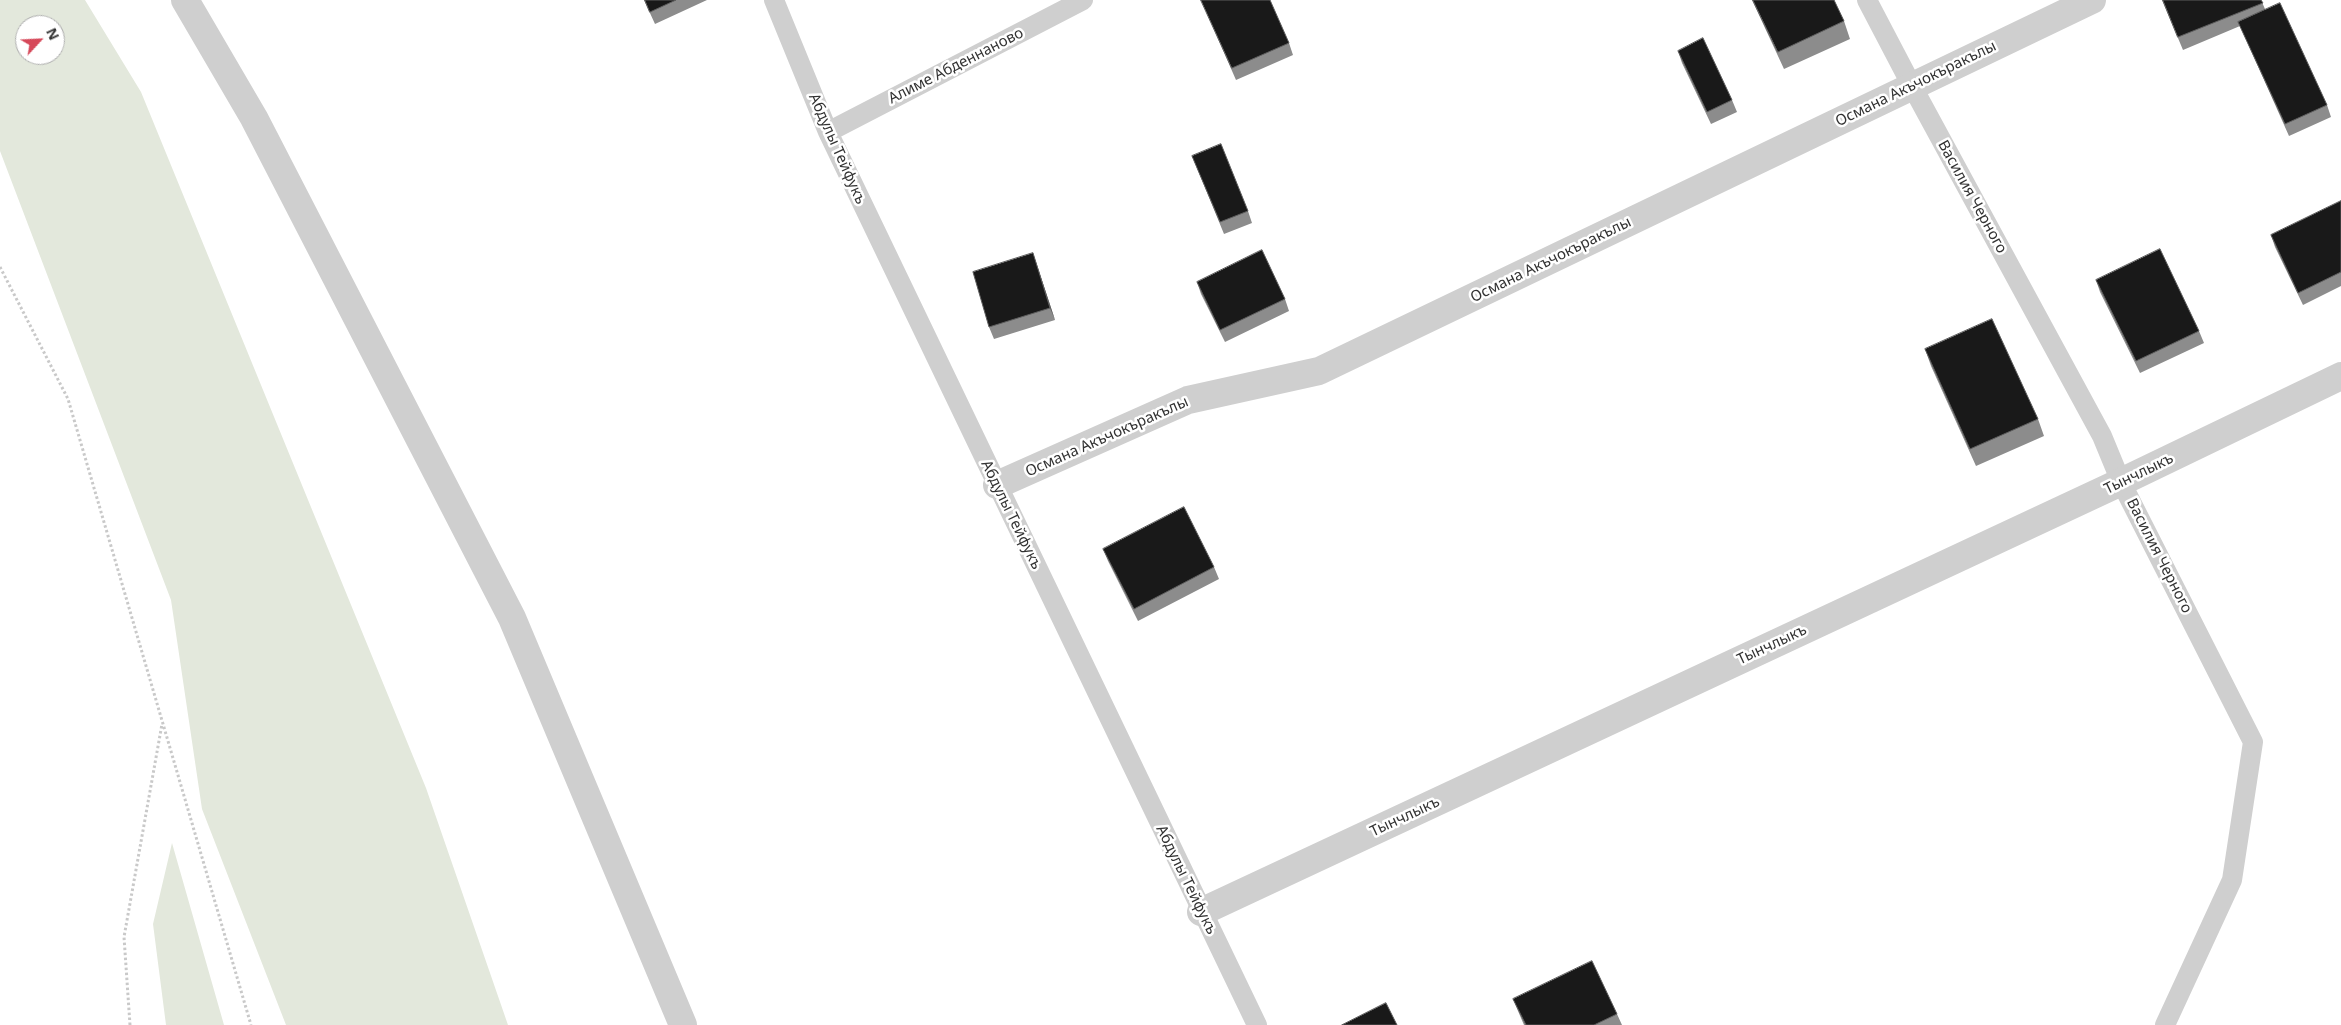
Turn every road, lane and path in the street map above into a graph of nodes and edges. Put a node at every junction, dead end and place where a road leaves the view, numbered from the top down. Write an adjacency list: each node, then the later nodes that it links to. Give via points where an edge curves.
1 (185, 0): 16 (street, via 254,118 512,618)
2 (774, 0): 7 (lane, Абдулы Тейфукъ)
3 (1083, 0): 7 (lane, Алиме Абденнаново)
4 (1867, 0): 6 (lane, Василия Черного)
5 (2092, 0): 6 (street, Османа Акъчокъракълы)
6 (1912, 86): 10 (lane, Василия Черного, via 2102,436); 11 (street, Османа Акъчокъракълы, via 1319,371 1188,400)
7 (828, 132): 11 (lane, Абдулы Тейфукъ)
8 (0, 267): 12 (path, via 68,399)
9 (2341, 376): 10 (street, Тынчлыкъ)
10 (2121, 482): 13 (street, Тынчлыкъ); 18 (lane, Василия Черного, via 2253,742 2232,880)
11 (997, 485): 13 (lane, Абдулы Тейфукъ)
12 (162, 724): 14 (path, via 124,937); 15 (path)
13 (1201, 912): 17 (lane, Абдулы Тейфукъ)
14 (130, 1025)
15 (251, 1025)
16 (683, 1025)
17 (1257, 1025)
18 (2165, 1025)

